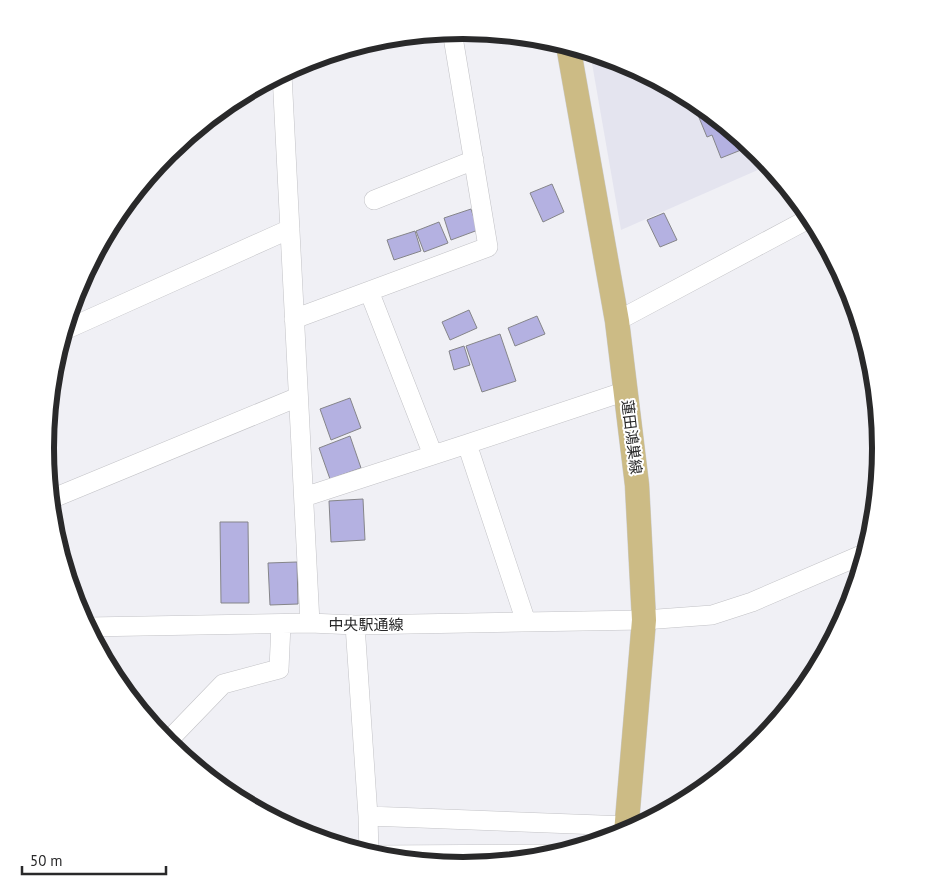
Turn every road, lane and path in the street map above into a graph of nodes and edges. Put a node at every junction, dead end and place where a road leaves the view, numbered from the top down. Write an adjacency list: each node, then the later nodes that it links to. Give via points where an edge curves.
1 (453, 39): 4 (street)
2 (569, 53): 10 (main road, 蓮田鴻巣線)
3 (282, 81): 7 (street)
4 (474, 160): 5 (street); 8 (street, via 488,247)
5 (374, 200)
6 (804, 221): 10 (street)
7 (290, 230): 9 (street); 11 (street)
8 (369, 291): 9 (street); 15 (street)
9 (294, 319): 13 (street)
10 (616, 321): 12 (main road, 蓮田鴻巣線)
11 (73, 327)
12 (626, 391): 14 (street); 19 (main road, 蓮田鴻巣線, via 637,484)
13 (298, 397): 16 (street); 17 (street)
14 (467, 444): 15 (street); 20 (street)
15 (433, 455): 17 (street)
16 (57, 496)
17 (304, 497): 21 (street)
18 (858, 556): 19 (street, 中央駅通線, via 752,602 712,615)
19 (644, 620): 20 (street, 中央駅通線); 27 (main road, 蓮田鴻巣線)
20 (526, 622): 23 (street, 中央駅通線)
21 (310, 623): 22 (street, 中央駅通線); 23 (street, 中央駅通線)
22 (281, 624): 24 (street, 中央駅通線); 25 (street, via 279,669 223,684)
23 (355, 625): 26 (street)
24 (95, 627)
25 (173, 736)
26 (368, 816): 28 (street); 29 (street)
27 (628, 823)
28 (614, 828)
29 (369, 845)
30 (514, 854): 31 (street)
31 (420, 855)

